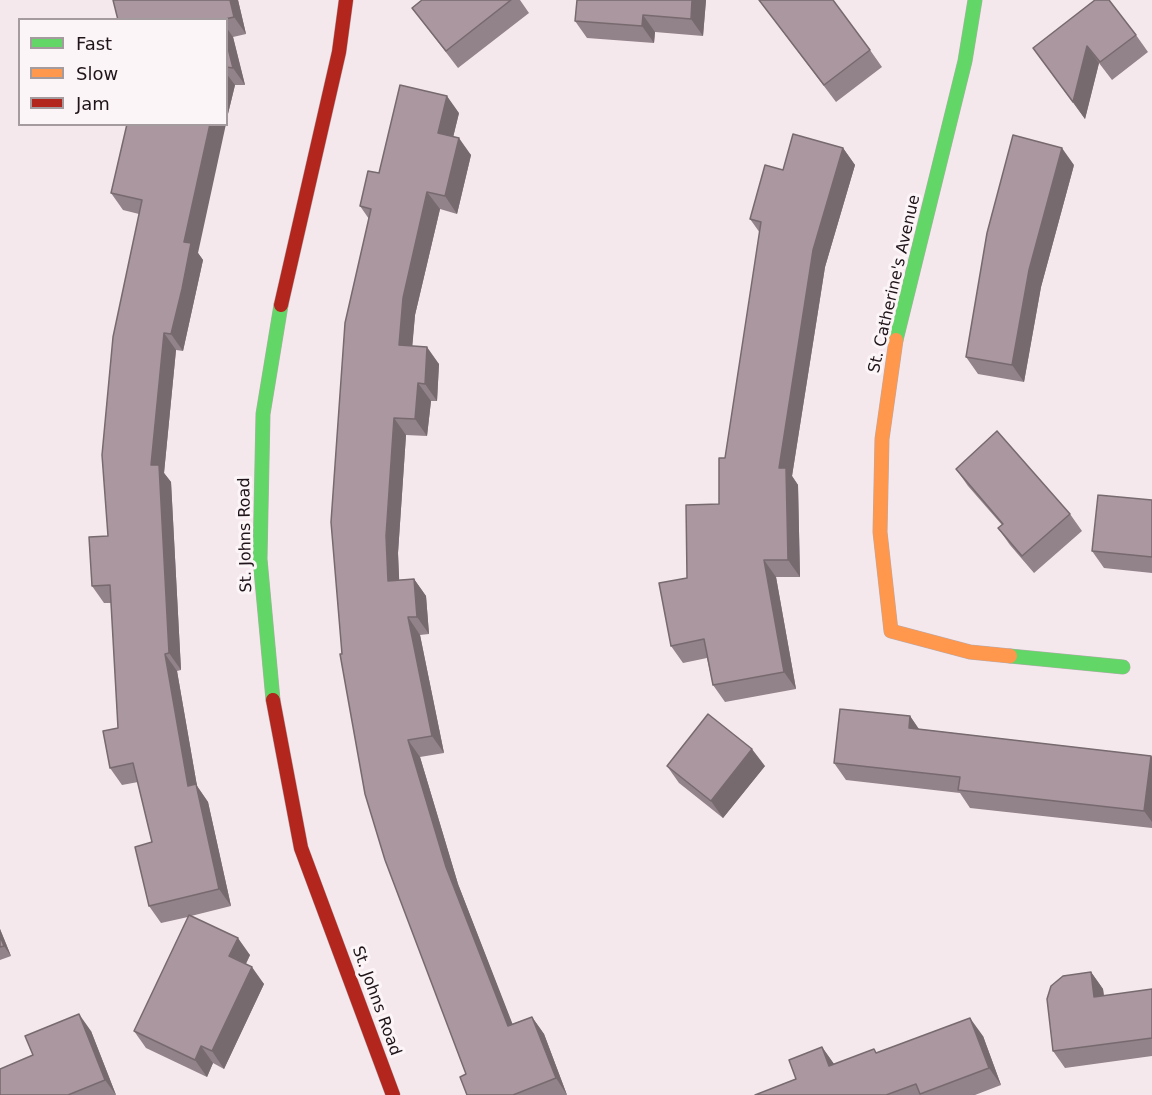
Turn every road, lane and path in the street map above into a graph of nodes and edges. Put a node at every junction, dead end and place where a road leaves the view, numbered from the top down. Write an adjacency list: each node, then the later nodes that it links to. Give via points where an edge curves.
1 (346, 0): 4 (street, St. Johns Road, via 339,52 286,276 263,414 260,559 274,710 302,848)
2 (975, 0): 3 (street, St. Catherine's Avenue, via 965,61 892,352 882,439 880,532 891,631 970,652)
3 (1123, 667)
4 (393, 1095)

